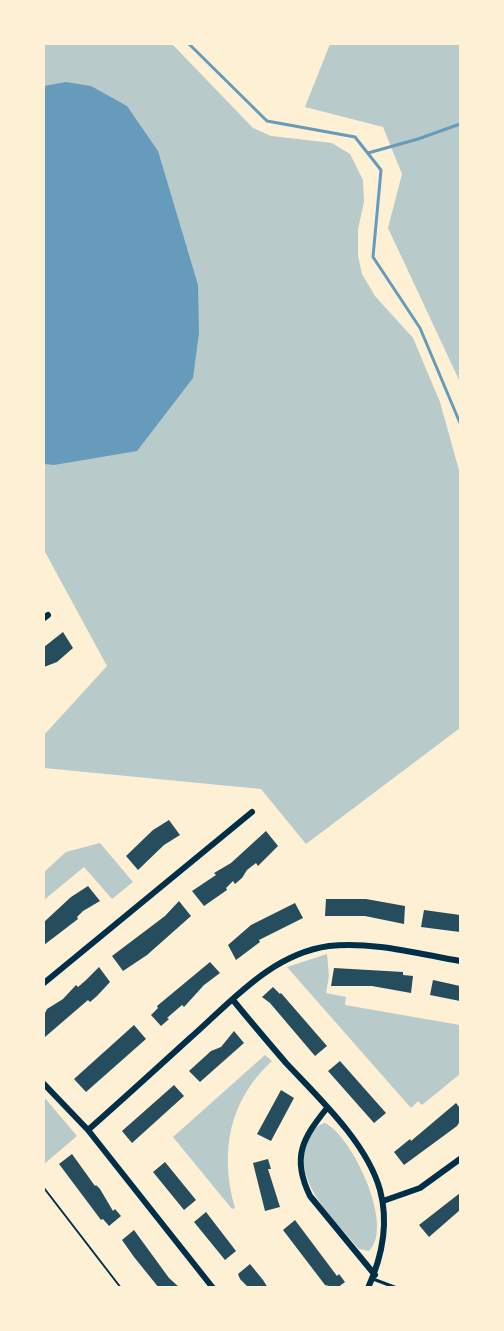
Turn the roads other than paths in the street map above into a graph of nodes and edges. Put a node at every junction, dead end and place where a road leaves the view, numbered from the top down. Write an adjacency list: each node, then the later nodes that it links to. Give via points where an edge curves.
1 (252, 812): 3 (street)
2 (460, 961): 4 (street, via 362,946 313,949 278,964)
3 (44, 983)
4 (233, 1000): 6 (street); 7 (street)
5 (44, 1084): 7 (street)
6 (327, 1108): 9 (street, via 366,1157); 10 (street, via 303,1143 303,1181 309,1196)
7 (88, 1130): 11 (street)
8 (460, 1159): 9 (street, via 420,1188)
9 (382, 1201): 10 (street, via 383,1237)
10 (374, 1277): 12 (street); 13 (lane)
11 (213, 1287)
12 (368, 1287)
13 (397, 1287)

